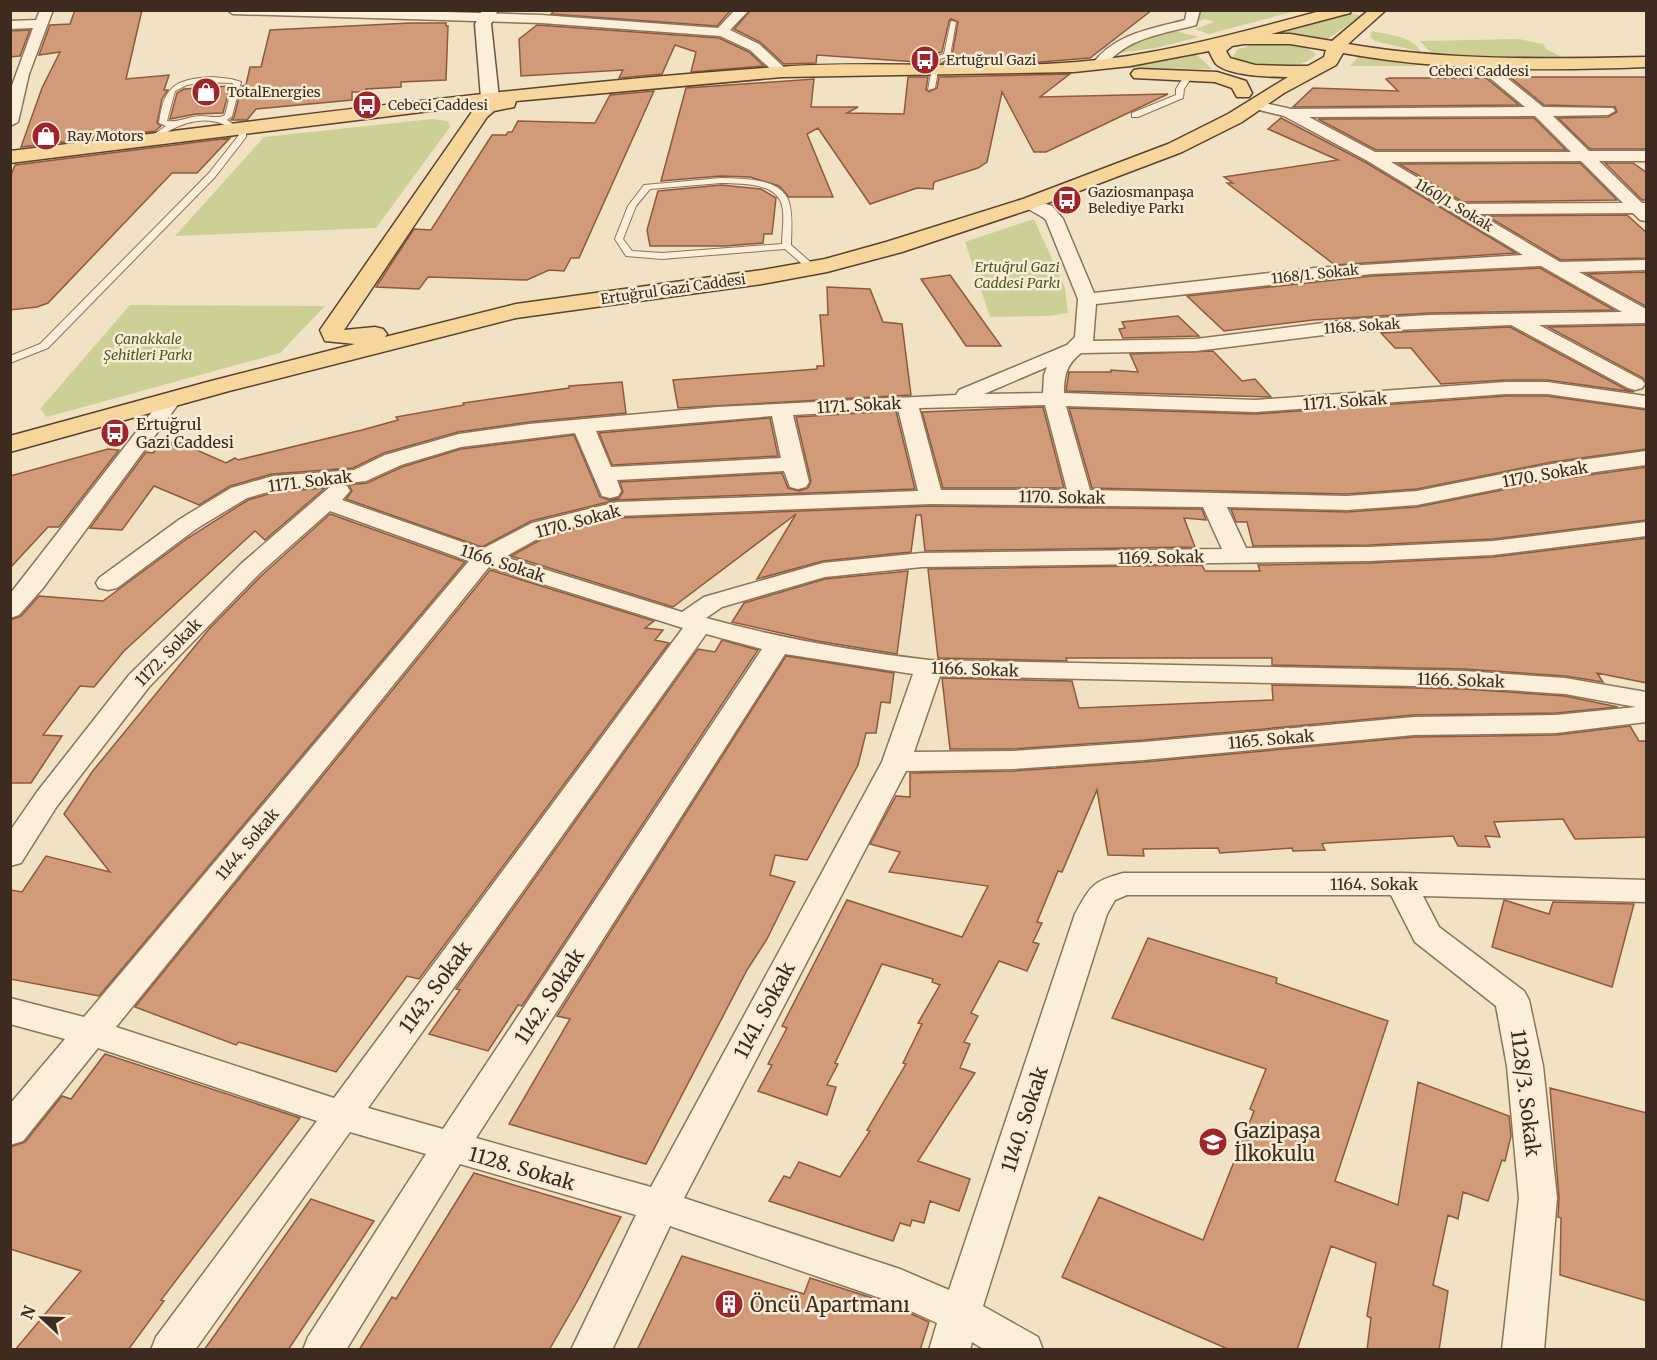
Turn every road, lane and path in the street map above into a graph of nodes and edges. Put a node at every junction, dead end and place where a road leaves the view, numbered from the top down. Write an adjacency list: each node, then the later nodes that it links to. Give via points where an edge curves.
1 (233, 10): 7 (street)
2 (742, 10): 13 (street)
3 (1194, 10): 21 (street, via 1191,22 1123,43 1104,55)
4 (1322, 10): 11 (street)
5 (1344, 10): 11 (main road)
6 (1379, 10): 14 (main road, Ertuğrul Gazi Caddesi)
7 (300, 11): 8 (street)
8 (488, 13): 13 (street); 34 (street, via 483,24)
9 (44, 17): 12 (street); 16 (street)
10 (953, 22): 22 (lane, via 947,56 937,57)
11 (1304, 22): 15 (main road)
12 (10, 25)
13 (721, 32): 29 (street, via 739,36)
14 (1350, 33): 18 (main road, Ertuğrul Gazi Caddesi); 19 (main road, via 1372,46)
15 (1230, 40): 18 (main road, Cebeci Caddesi, via 1290,39); 21 (main road); 25 (main road, via 1217,50 1220,58 1229,63 1258,69)
16 (36, 41): 17 (street); 30 (street)
17 (19, 42)
18 (1335, 48): 19 (main road, Cebeci Caddesi); 25 (main road, Ertuğrul Gazi Caddesi, via 1330,61)
19 (1424, 59): 20 (main road, Cebeci Caddesi, via 1517,64)
20 (1647, 62)
21 (1099, 65): 23 (main road)
22 (935, 70): 23 (main road); 29 (main road); 33 (lane)
23 (989, 70): 31 (main road)
24 (1647, 70): 28 (main road, Cebeci Caddesi)
25 (1312, 71): 26 (main road); 35 (main road, Ertuğrul Gazi Caddesi)
26 (1344, 71)
27 (1375, 71): 28 (main road, Cebeci Caddesi)
28 (1490, 71): 38 (street)
29 (782, 72): 32 (main road)
30 (16, 75): 40 (street)
31 (1189, 75): 41 (lane, via 1180,96); 46 (main road, via 1230,80 1244,91 1240,98 1167,144)
32 (601, 87): 34 (main road); 59 (main road, via 496,105 483,111 332,330 334,336 357,338 429,322)
33 (931, 88)
34 (490, 98): 36 (main road)
35 (1256, 105): 39 (street, 1160/1. Sokak); 46 (main road, Ertuğrul Gazi Caddesi, via 1193,141)
36 (409, 108): 44 (main road); 64 (main road, via 458,116 460,121 308,338 287,356)
37 (1608, 111): 38 (street)
38 (1540, 112): 39 (street); 47 (street)
39 (1289, 113): 50 (street, 1160/1. Sokak)
40 (12, 114)
41 (1135, 115)
42 (222, 120): 43 (lane, via 189,119); 43 (lane, via 228,116 237,82 180,84 172,91 163,123); 44 (lane)
43 (171, 124): 45 (lane)
44 (238, 129): 45 (main road); 63 (lane, via 243,135 212,175 140,249 44,346)
45 (151, 139): 49 (main road)
46 (1157, 155): 51 (main road, Ertuğrul Gazi Caddesi)
47 (1585, 156): 48 (street); 50 (street); 53 (street)
48 (1647, 156)
49 (10, 157)
50 (1372, 157): 52 (street, 1160/1. Sokak)
51 (1030, 203): 57 (main road, Ertuğrul Gazi Caddesi, via 894,248); 58 (street, via 1046,210 1054,219)
52 (1461, 209): 53 (street); 55 (street, 1160/1. Sokak)
53 (1644, 211)
54 (787, 246): 54 (lane, via 784,199 773,187 752,183 696,181 646,187 632,206 619,239 629,254 662,256); 57 (lane)
55 (1551, 263): 56 (street, 1168/1. Sokak); 58 (street, 1168/1. Sokak, via 1481,261 1347,271); 60 (street, 1160/1. Sokak)
56 (1647, 265)
57 (812, 268): 59 (main road, Ertuğrul Gazi Caddesi)
58 (1087, 299): 62 (street, via 1085,338)
59 (516, 311): 64 (main road, Ertuğrul Gazi Caddesi)
60 (1647, 317): 61 (street, 1168. Sokak)
61 (1514, 319): 62 (street, 1168. Sokak, via 1347,326 1196,345); 65 (street)
62 (1078, 347): 67 (street, via 1059,363); 68 (street)
63 (10, 360)
64 (220, 386): 66 (main road, Ertuğrul Gazi Caddesi)
65 (1641, 393): 67 (street, 1171. Sokak, via 1506,388 1256,406)
66 (172, 399): 72 (main road, Ertuğrul Gazi Caddesi); 87 (street, via 34,583)
67 (1052, 399): 68 (street, 1171. Sokak); 78 (street)
68 (944, 401): 69 (street, 1171. Sokak)
69 (907, 402): 70 (street, 1171. Sokak); 77 (street)
70 (781, 409): 71 (street, 1171. Sokak); 74 (street)
71 (583, 426): 75 (street); 76 (street, 1171. Sokak, via 459,441 393,460)
72 (10, 444)
73 (1647, 458): 80 (street, 1170. Sokak, via 1552,471 1417,498)
74 (794, 464): 75 (street); 79 (street)
75 (603, 474): 82 (street)
76 (358, 476): 81 (street, 1172. Sokak); 86 (street, 1171. Sokak, via 273,483 239,494 188,524)
77 (931, 497): 78 (street, 1170. Sokak); 79 (street, 1170. Sokak)
78 (1081, 497): 80 (street, 1170. Sokak)
79 (802, 500): 82 (street, 1170. Sokak)
80 (1212, 501): 84 (street)
81 (326, 502): 85 (street, 1166. Sokak); 94 (street, 1172. Sokak, via 251,568 139,681 47,799)
82 (618, 509): 85 (street, 1170. Sokak, via 540,528)
83 (1647, 529): 84 (street, 1169. Sokak, via 1493,548)
84 (1237, 555): 88 (street, 1169. Sokak, via 922,560 823,570 713,602)
85 (484, 558): 88 (street, 1166. Sokak); 99 (street, 1144. Sokak)
86 (108, 583)
87 (10, 609)
88 (692, 623): 89 (street, 1166. Sokak); 100 (street, 1143. Sokak)
89 (778, 645): 90 (street, 1166. Sokak); 102 (street, 1142. Sokak)
90 (928, 668): 91 (street, 1166. Sokak, via 1464,678 1565,686); 93 (street, 1141. Sokak)
91 (1647, 700)
92 (1647, 714): 93 (street, 1165. Sokak, via 1557,724 1414,726 1013,760)
93 (896, 762): 103 (street, 1141. Sokak)
94 (10, 856)
95 (1402, 884): 96 (street, 1164. Sokak); 97 (street, 1164. Sokak, via 1123,884); 110 (street, 1128/3. Sokak, via 1426,934 1512,1000 1525,1066 1538,1198)
96 (1647, 891)
97 (1104, 892): 104 (street, 1140. Sokak, via 1091,914)
98 (10, 1011): 99 (street, 1128. Sokak)
99 (91, 1032): 100 (street, 1128. Sokak); 101 (street, 1144. Sokak)
100 (341, 1115): 102 (street, 1128. Sokak); 105 (street, 1143. Sokak)
101 (10, 1130)
102 (450, 1148): 103 (street, 1128. Sokak); 106 (street, 1142. Sokak)
103 (660, 1206): 104 (street, 1128. Sokak, via 900,1287); 107 (street, 1141. Sokak)
104 (960, 1314): 108 (street, 1140. Sokak); 109 (street, 1128. Sokak)
105 (171, 1350)
106 (323, 1350)
107 (591, 1350)
108 (949, 1350)
109 (1023, 1350)
110 (1523, 1350)

